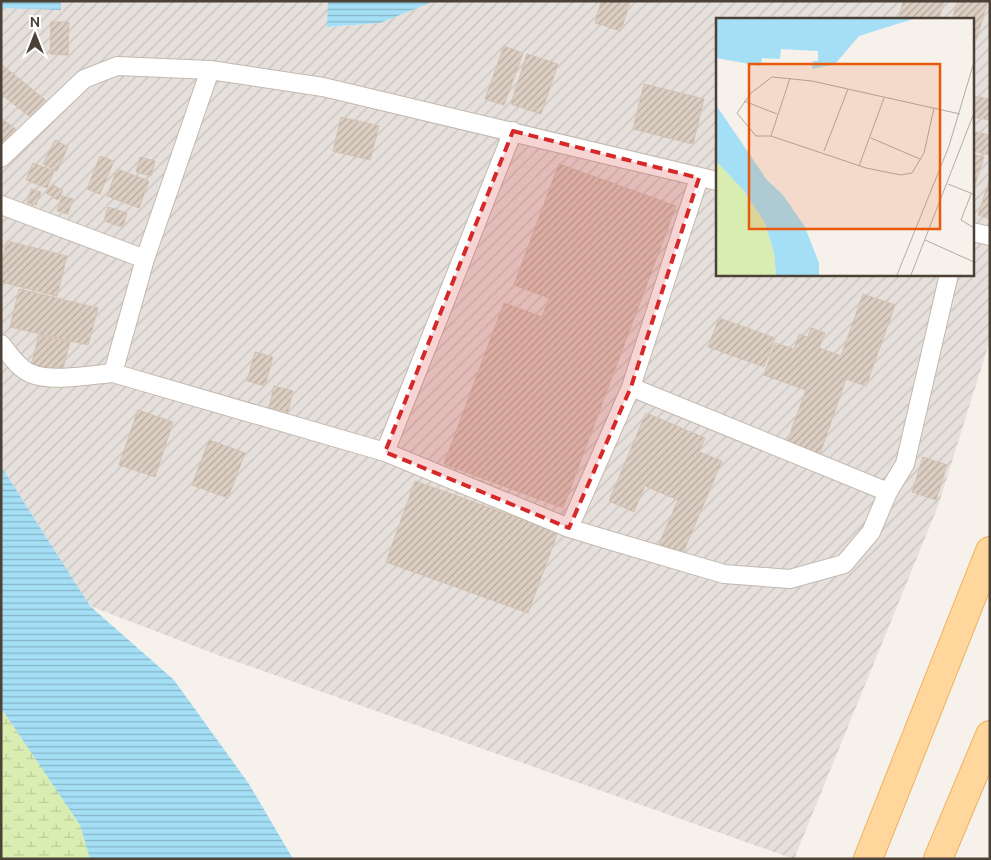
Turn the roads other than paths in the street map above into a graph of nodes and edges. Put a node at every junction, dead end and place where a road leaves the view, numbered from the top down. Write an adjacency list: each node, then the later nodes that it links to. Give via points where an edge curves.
1 (210, 70): 2 (street, via 323,87); 3 (street, via 116,66 84,79); 9 (street)
2 (513, 131): 4 (street); 14 (street)
3 (1, 158)
4 (699, 178): 5 (street); 13 (street)
5 (716, 181)
6 (1, 205): 9 (street)
7 (974, 232): 8 (street)
8 (990, 236)
9 (145, 259): 12 (street)
10 (949, 275): 15 (street, via 905,464)
11 (1, 344): 12 (street, via 18,364 32,374 68,378)
12 (113, 373): 14 (street)
13 (631, 387): 15 (street); 16 (street)
14 (385, 452): 16 (street)
15 (888, 492): 16 (street, via 871,532 844,564 790,579 724,574)
16 (569, 528)
17 (990, 551): 19 (main road)
18 (990, 735): 20 (main road)
19 (868, 859)
20 (938, 859)

